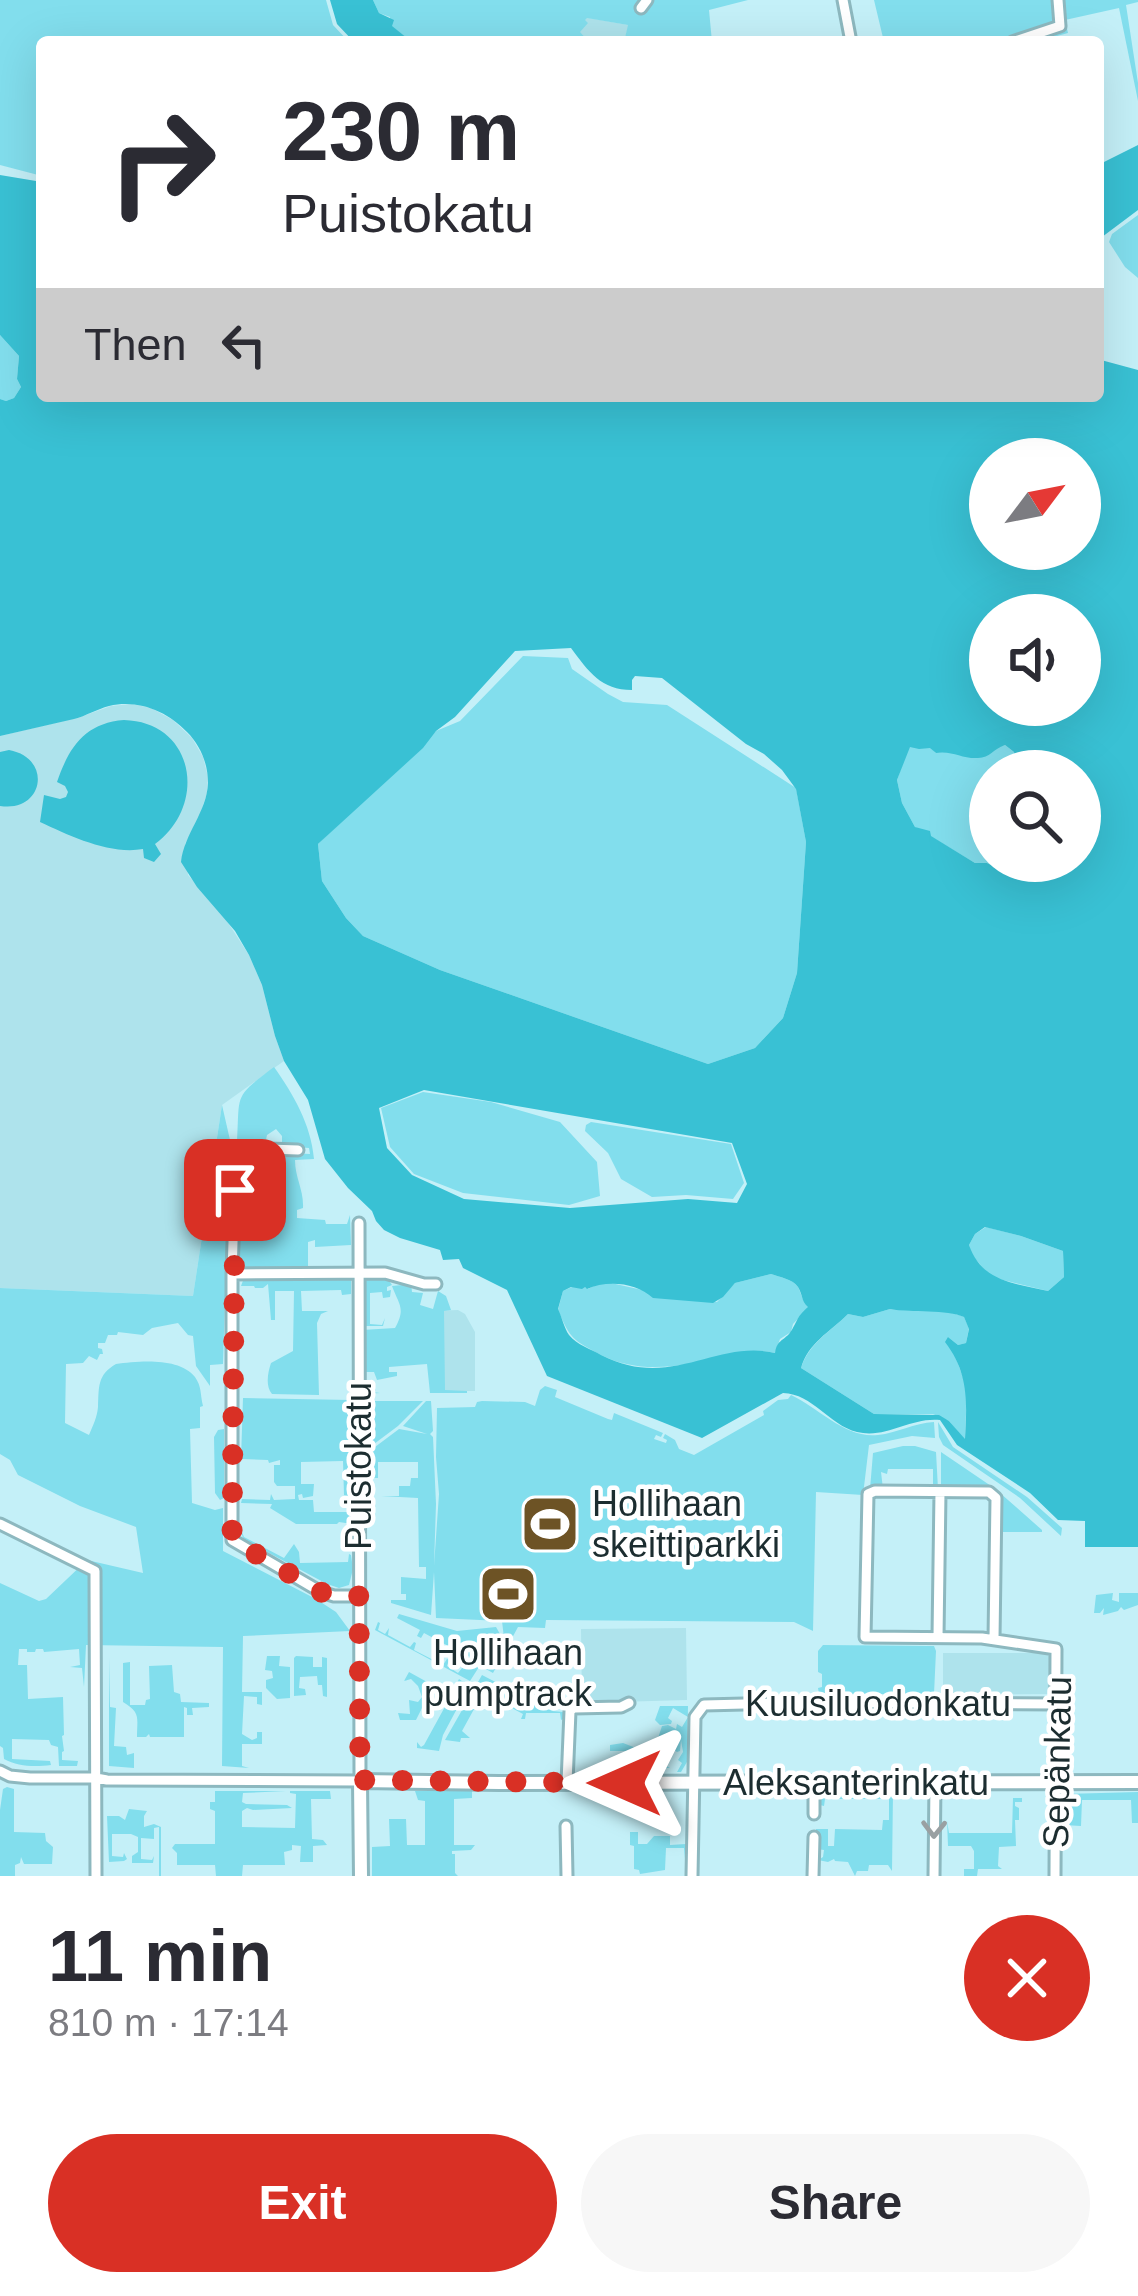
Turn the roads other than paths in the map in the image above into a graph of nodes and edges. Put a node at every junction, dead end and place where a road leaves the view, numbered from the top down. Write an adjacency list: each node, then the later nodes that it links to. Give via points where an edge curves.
1 (843, 0): 3 (street)
2 (1058, 0): 4 (street, via 1060,26)
3 (850, 36)
4 (1030, 36)
5 (298, 1150): 8 (street, via 236,1148)
6 (359, 1223): 7 (street, Puistokatu)
7 (358, 1273): 8 (street); 9 (street); 12 (street, Puistokatu)
8 (232, 1274): 12 (street, via 232,1540 321,1592)
9 (436, 1284)
10 (940, 1492): 13 (street); 13 (street, via 868,1494 861,1640); 14 (street, via 994,1494)
11 (0, 1524): 18 (street, via 95,1571)
12 (359, 1596): 19 (street, Puistokatu)
13 (938, 1637): 14 (street)
14 (994, 1639): 16 (street, Sepänkatu, via 1056,1648)
15 (629, 1703): 25 (street, via 570,1711)
16 (1058, 1705): 20 (street, Kuusiluodonkatu, via 709,1703 695,1717); 23 (street, Sepänkatu)
17 (0, 1771): 18 (street, Aleksanterinkatu)
18 (96, 1778): 19 (street, Aleksanterinkatu); 29 (street)
19 (360, 1780): 25 (main road, Aleksanterinkatu); 30 (main road, Puistokatu)
20 (694, 1781): 21 (main road, Aleksanterinkatu); 25 (main road, Aleksanterinkatu); 32 (street)
21 (814, 1781): 22 (main road, Aleksanterinkatu); 26 (street)
22 (934, 1782): 23 (main road, Aleksanterinkatu); 34 (street, one-way to 34)
23 (1056, 1782): 24 (main road, Aleksanterinkatu); 35 (street, Sepänkatu)
24 (1138, 1782)
25 (567, 1783)
26 (814, 1814)
27 (566, 1826): 31 (street)
28 (814, 1837): 33 (street)
29 (96, 1876)
30 (361, 1876)
31 (567, 1876)
32 (692, 1876)
33 (813, 1876)
34 (934, 1876)
35 (1055, 1876)

